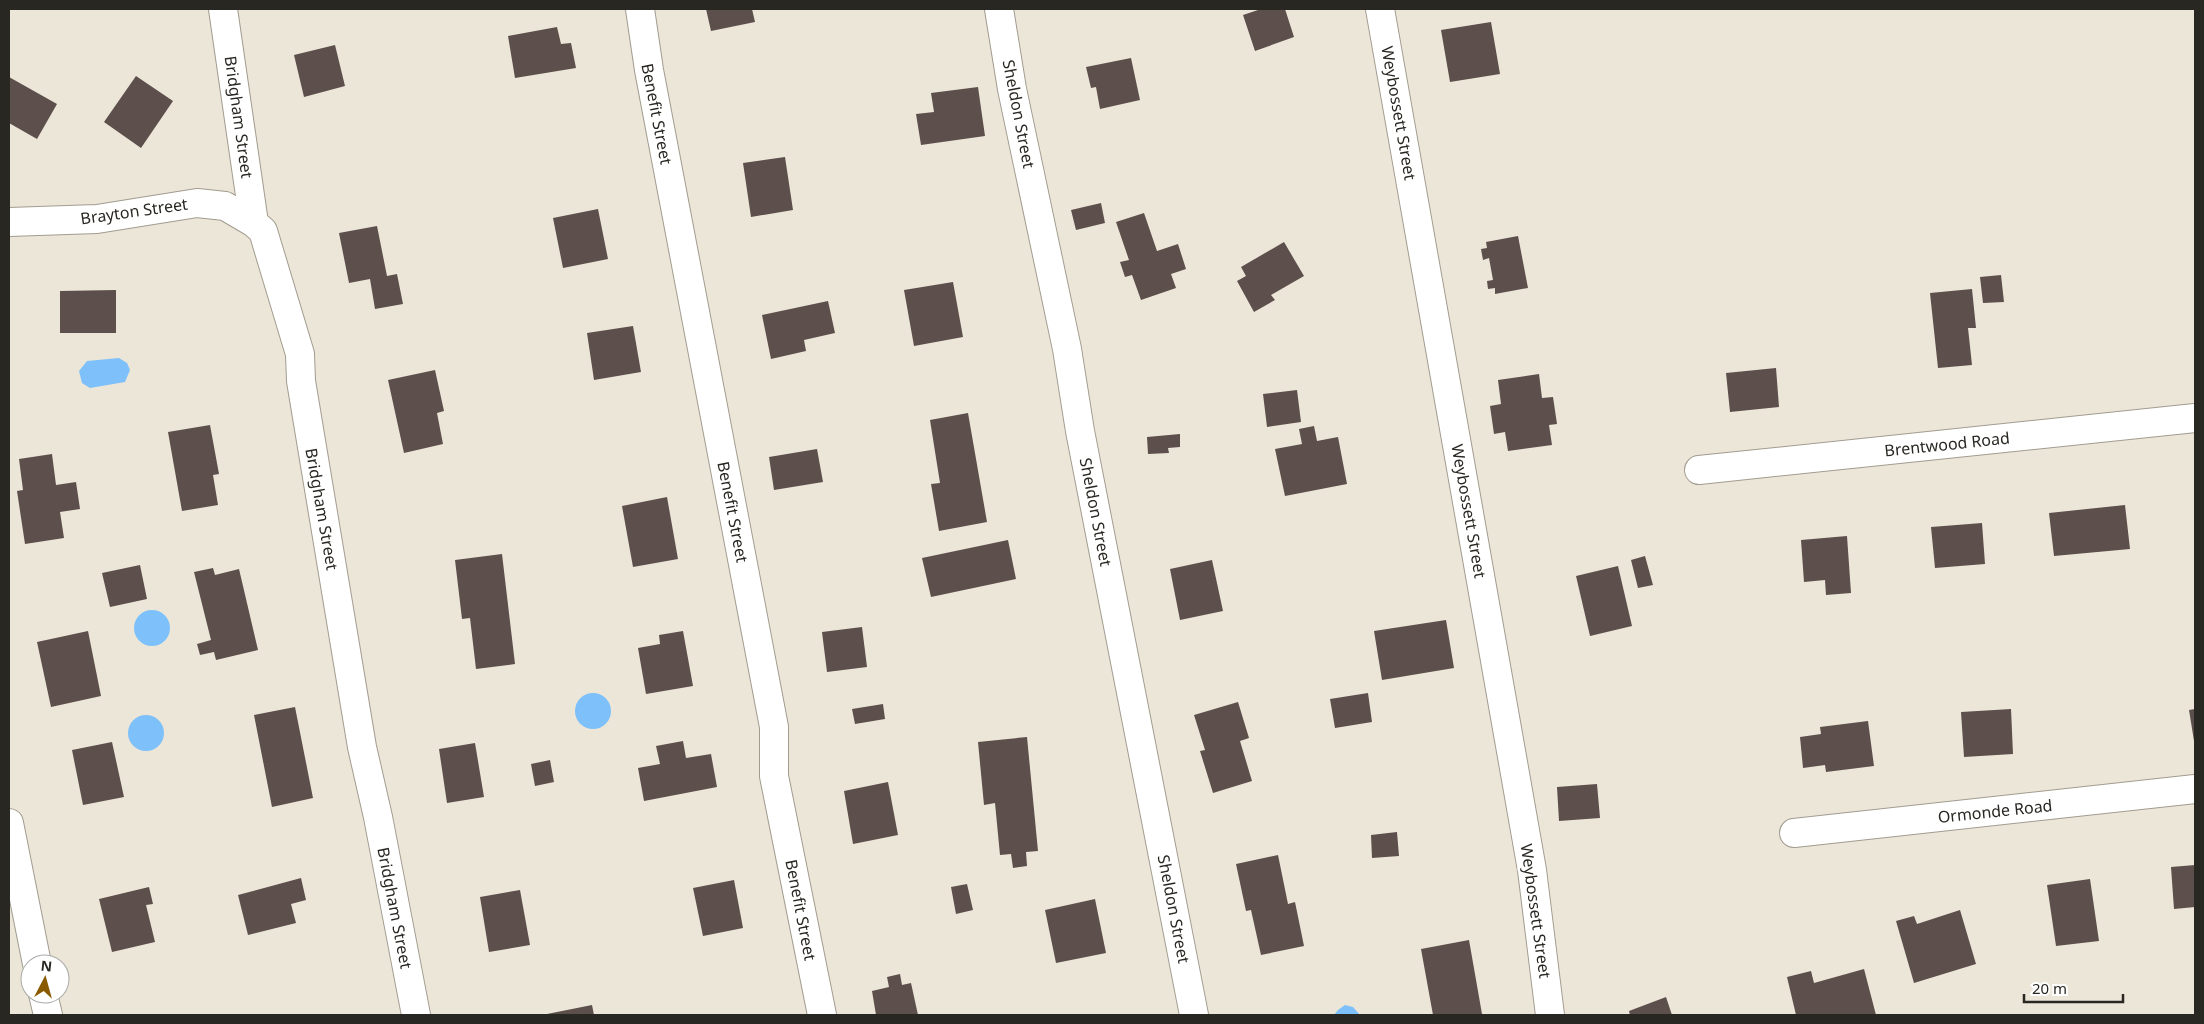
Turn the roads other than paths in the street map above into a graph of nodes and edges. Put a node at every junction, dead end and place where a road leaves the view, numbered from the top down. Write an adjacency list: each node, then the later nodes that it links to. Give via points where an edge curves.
1 (223, 9): 6 (street, Bridgham Street)
2 (640, 9): 14 (street, Benefit Street, via 774,726 774,776)
3 (999, 9): 15 (street, Sheldon Street)
4 (1380, 9): 16 (street, Weybossett Street, via 1532,870)
5 (9, 222): 6 (street, Brayton Street, via 97,219 197,203 225,206)
6 (254, 223): 13 (street, Bridgham Street, via 263,231 300,354 300,381 362,747)
7 (2195, 418): 8 (street, Brentwood Road)
8 (1699, 470)
9 (2195, 789): 11 (street, Ormonde Road)
10 (9, 823): 12 (street)
11 (1794, 833)
12 (35, 954)
13 (416, 1015)
14 (822, 1015)
15 (1194, 1015)
16 (1550, 1015)

